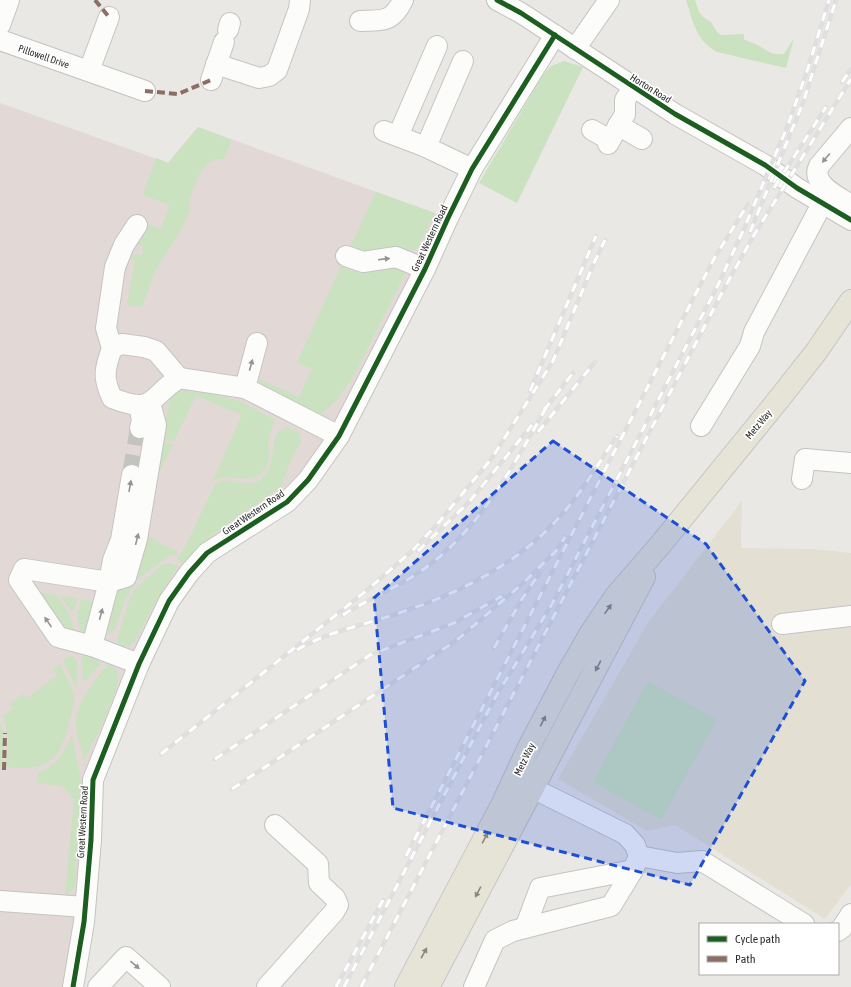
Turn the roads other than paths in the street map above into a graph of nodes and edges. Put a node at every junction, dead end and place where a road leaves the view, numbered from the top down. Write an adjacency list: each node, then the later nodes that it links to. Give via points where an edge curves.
1 (9, 0): 8 (street)
2 (300, 0): 9 (street, via 277,70 269,76 259,78 214,72)
3 (403, 0): 7 (street, via 397,13 383,20)
4 (497, 0): 10 (street, Horton Road)
5 (609, 0): 13 (street)
6 (108, 17): 15 (street)
7 (360, 21)
8 (0, 25)
9 (228, 32)
10 (554, 35): 13 (street, Horton Road); 23 (street, Great Western Road)
11 (0, 40): 15 (street, Pillowell Drive)
12 (437, 46): 22 (street, via 391,133)
13 (575, 49): 16 (street, Horton Road)
14 (463, 61): 22 (street)
15 (89, 71): 17 (street, Pillowell Drive)
16 (633, 88): 20 (street, via 624,100 625,114); 24 (street, Horton Road)
17 (145, 91)
18 (851, 128): 25 (street, one-way to 25, via 819,166 817,173 821,184)
19 (592, 130): 20 (street)
20 (612, 136): 21 (street)
21 (642, 139)
22 (426, 147): 23 (street)
23 (472, 169): 29 (street, Great Western Road)
24 (822, 202): 26 (street, Horton Road); 36 (street, via 754,332 750,346)
25 (851, 205)
26 (851, 220)
27 (137, 225): 32 (street, via 124,245 115,267 106,328)
28 (346, 256): 29 (street, one-way to 29, via 363,262 396,258)
29 (425, 269): 38 (street, Great Western Road)
30 (851, 301): 42 (main road, Metz Way, via 816,352)
31 (257, 343): 34 (street, one-way to 31)
32 (112, 348): 33 (street, via 122,344 156,351); 35 (street, via 105,376 109,393 112,398 126,404)
33 (179, 378): 34 (street); 35 (street, via 169,384 157,398)
34 (245, 388): 38 (street)
35 (144, 404): 37 (street); 43 (street, one-way to 35, via 126,577 137,539 156,425)
36 (701, 426)
37 (140, 428)
38 (339, 436): 47 (street, Great Western Road, via 308,480 286,502 207,553 189,573 169,601)
39 (851, 463): 41 (street, via 805,459)
40 (132, 475): 43 (street, one-way to 40, via 113,560 121,540)
41 (802, 479)
42 (661, 544): 48 (main road, Metz Way, one-way to 42, via 591,633 616,596); 49 (main road, Metz Way, one-way to 49)
43 (110, 582): 46 (street, one-way to 43); 46 (street, one-way to 43, via 58,637 19,580 24,568)
44 (851, 616): 45 (street)
45 (782, 624)
46 (92, 646): 47 (street)
47 (139, 664): 53 (street, Great Western Road, via 93,780)
48 (514, 779): 49 (street); 62 (main road, Metz Way, one-way to 48)
49 (533, 789): 51 (street, via 625,834 635,845); 63 (main road, Metz Way, one-way to 63)
50 (275, 825): 61 (street, via 318,864 319,883 335,898 338,905)
51 (636, 863): 55 (street, via 677,864 702,861); 56 (street, via 611,906); 56 (street, via 540,888)
52 (0, 901): 53 (street)
53 (85, 907): 58 (street, Great Western Road)
54 (851, 914): 57 (street)
55 (802, 923)
56 (525, 928): 64 (street, via 495,940)
57 (839, 930)
58 (73, 987)
59 (98, 987): 60 (street, one-way to 60, via 126,957)
60 (160, 987)
61 (266, 987)
62 (406, 987)
63 (428, 987)
64 (474, 987)

